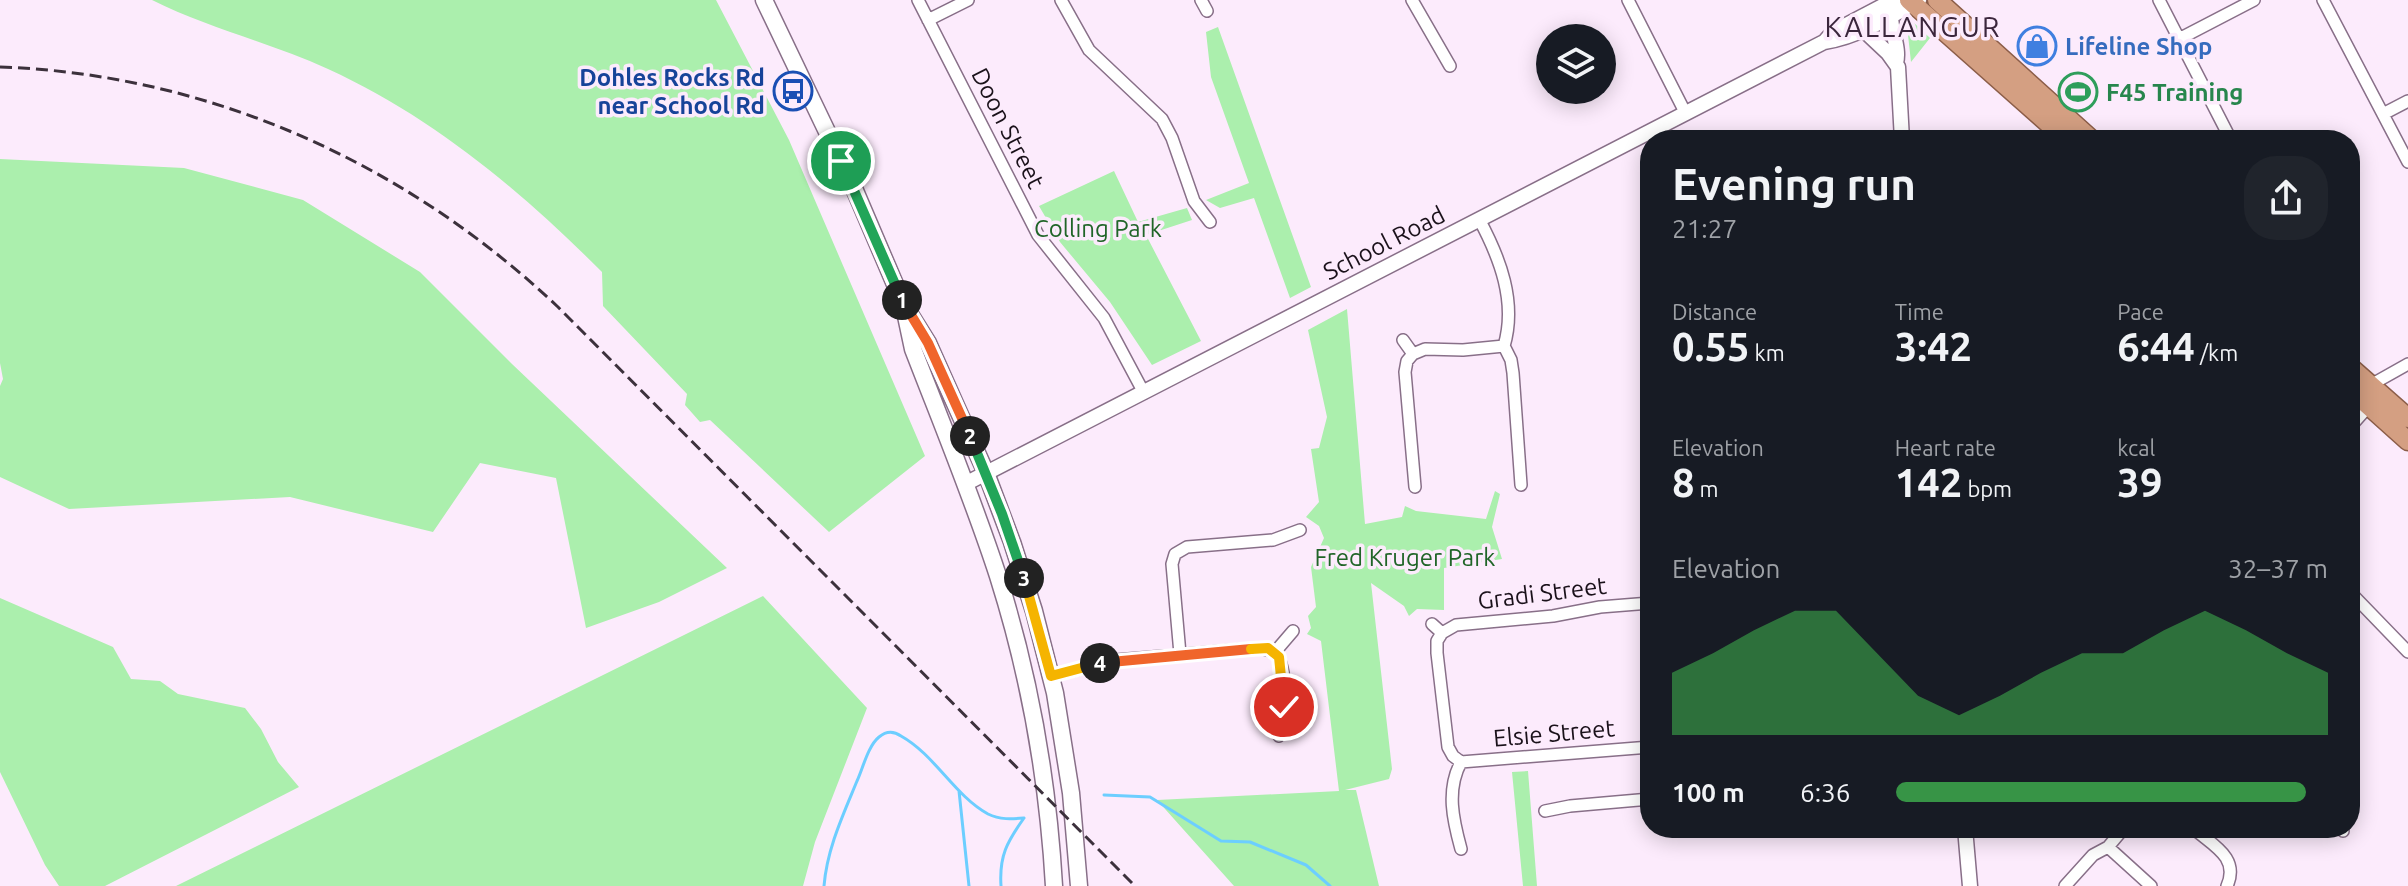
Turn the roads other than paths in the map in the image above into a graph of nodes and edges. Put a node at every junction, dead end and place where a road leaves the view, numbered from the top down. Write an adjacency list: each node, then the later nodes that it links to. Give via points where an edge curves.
1 (764, 0): 33 (main road)
2 (918, 0): 15 (street, Doon Street)
3 (968, 0): 15 (street)
4 (1061, 0): 32 (street, via 1089,50 1162,119 1194,201)
5 (1412, 0): 19 (street)
6 (1628, 0): 22 (street)
7 (1894, 0): 16 (street, School Road)
8 (1937, 0): 13 (highway)
9 (2159, 0): 17 (street)
10 (2254, 0): 17 (street)
11 (2323, 0): 23 (street)
12 (1914, 1): 14 (street, School Road); 26 (highway)
13 (1952, 8): 27 (highway)
14 (1891, 16): 16 (street, School Road); 18 (street)
15 (928, 20): 40 (street, Doon Street, via 1038,235 1104,318)
16 (1855, 27): 18 (street); 20 (street, via 1884,60); 22 (street, School Road, via 1833,32 1824,42)
17 (2179, 39): 28 (street)
18 (1896, 63): 20 (street)
19 (1450, 66)
20 (1898, 87): 25 (street)
21 (2408, 101): 23 (street)
22 (1686, 114): 24 (street, School Road)
23 (2383, 114): 30 (street)
24 (1654, 130)
25 (1901, 130)
26 (2056, 130)
27 (2081, 130)
28 (2226, 130)
29 (1640, 137): 31 (street, School Road)
30 (2408, 162)
31 (1479, 219): 35 (street, via 1505,279 1509,331); 40 (street, School Road)
32 (1210, 222)
33 (903, 303): 46 (main road, via 928,343); 47 (main road, via 913,349)
34 (1403, 340): 36 (street)
35 (1504, 346): 36 (street); 48 (street, via 1513,373)
36 (1413, 354): 49 (street, via 1405,372)
37 (2408, 364): 39 (street)
38 (2360, 376): 39 (highway)
39 (2373, 387): 42 (street); 44 (highway)
40 (1144, 393): 46 (street, School Road)
41 (2360, 398): 42 (highway)
42 (2368, 406): 43 (street); 45 (highway)
43 (2360, 415)
44 (2408, 418)
45 (2408, 441)
46 (986, 473): 47 (street, School Road); 59 (main road, via 1024,577)
47 (965, 484): 70 (main road, via 998,577 1029,694 1048,803)
48 (1521, 485)
49 (1415, 487)
50 (1300, 530): 58 (street, via 1279,539 1187,547 1175,554)
51 (2360, 602): 57 (street)
52 (1640, 604): 55 (street, Gradi Street, via 1456,625)
53 (1432, 624): 55 (street)
54 (1293, 631): 56 (street)
55 (1442, 633): 62 (street, via 1437,646 1447,741)
56 (1275, 652): 58 (street, via 1260,648); 60 (street, via 1281,661 1284,707)
57 (2408, 652)
58 (1180, 654): 59 (street, via 1116,660)
59 (1051, 676): 71 (main road, via 1071,793)
60 (1279, 736)
61 (1640, 748): 62 (street, Elsie Street)
62 (1461, 762): 69 (street, via 1451,791)
63 (1640, 800): 64 (street)
64 (1545, 811)
65 (1966, 838): 72 (street)
66 (2116, 838): 68 (street)
67 (2204, 838): 75 (street, via 2230,861)
68 (2108, 847): 73 (street, via 2093,855); 74 (street)
69 (1461, 849)
70 (1054, 886)
71 (1079, 886)
72 (1970, 886)
73 (2065, 886)
74 (2151, 886)
75 (2227, 886)

